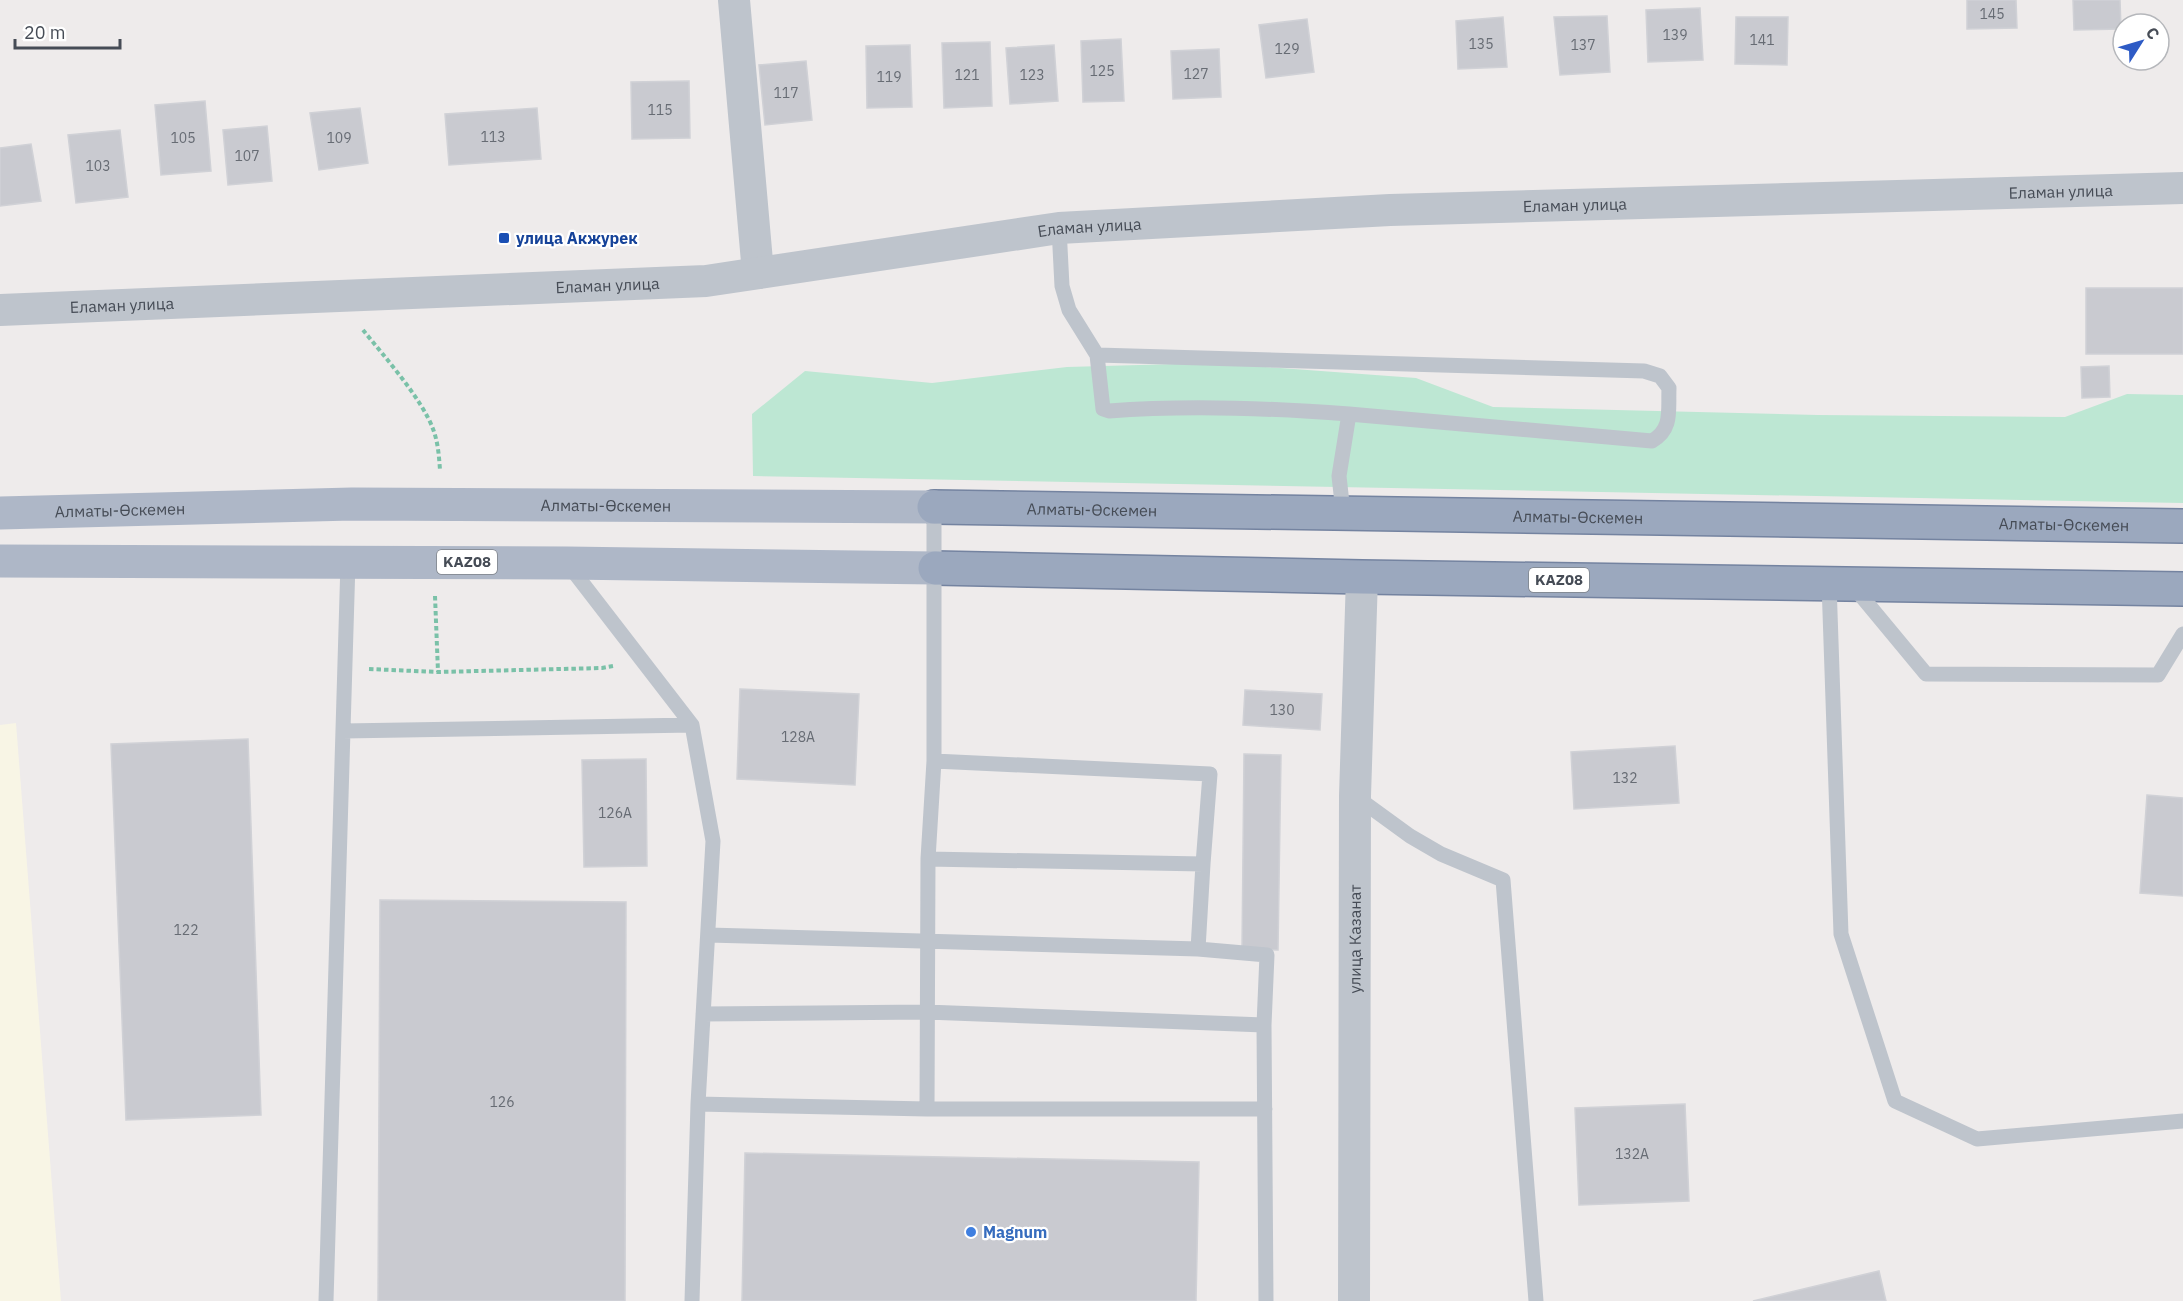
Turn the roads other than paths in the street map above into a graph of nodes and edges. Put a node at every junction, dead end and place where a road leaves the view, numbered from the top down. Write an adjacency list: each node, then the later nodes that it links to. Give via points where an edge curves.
1 (734, 0): 4 (street)
2 (2183, 188): 3 (street, Еламан улица, via 1390,210)
3 (1059, 228): 4 (street, Еламан улица); 6 (lane, via 1064,294 1069,310)
4 (758, 273): 5 (street, Еламан улица, via 706,280)
5 (0, 310)
6 (1097, 355): 7 (lane, via 1102,407 1109,411 1191,409); 7 (lane, via 1644,371 1660,376 1669,388 1666,429 1652,441)
7 (1349, 414): 9 (lane, via 1339,476)
8 (934, 507): 9 (highway, Алматы-Өскемен); 10 (main road, Алматы-Өскемен, via 352,504); 15 (lane)
9 (1344, 512): 11 (highway, Алматы-Өскемен)
10 (0, 513)
11 (2183, 526)
12 (0, 561): 13 (main road, KAZ08)
13 (348, 562): 14 (main road, KAZ08); 21 (lane)
14 (567, 563): 15 (main road, KAZ08); 20 (lane)
15 (935, 568): 16 (highway, KAZ08); 22 (lane)
16 (1362, 577): 17 (highway, KAZ08); 23 (street, улица Казанат)
17 (1840, 584): 18 (highway, KAZ08); 19 (lane, via 1926,674 2158,675); 35 (lane, via 1840,934 1895,1101 1977,1139)
18 (2183, 589)
19 (2183, 634)
20 (692, 725): 21 (lane); 26 (lane, via 713,841)
21 (343, 731): 36 (lane)
22 (934, 761): 24 (lane); 25 (lane, via 1210,774)
23 (1355, 796): 39 (street, улица Казанат); 40 (lane, via 1441,854 1503,880)
24 (928, 859): 25 (lane); 27 (lane)
25 (1203, 864): 28 (lane)
26 (708, 935): 27 (lane); 30 (lane)
27 (928, 941): 28 (lane); 29 (lane)
28 (1198, 949): 31 (lane, via 1267,955)
29 (926, 1012): 30 (lane); 31 (lane); 33 (lane)
30 (703, 1014): 32 (lane)
31 (1264, 1025): 34 (lane)
32 (698, 1104): 33 (lane); 37 (lane)
33 (927, 1109): 34 (lane)
34 (1265, 1109): 38 (lane)
35 (2183, 1121)
36 (326, 1301)
37 (692, 1301)
38 (1266, 1301)
39 (1354, 1301)
40 (1536, 1301)

